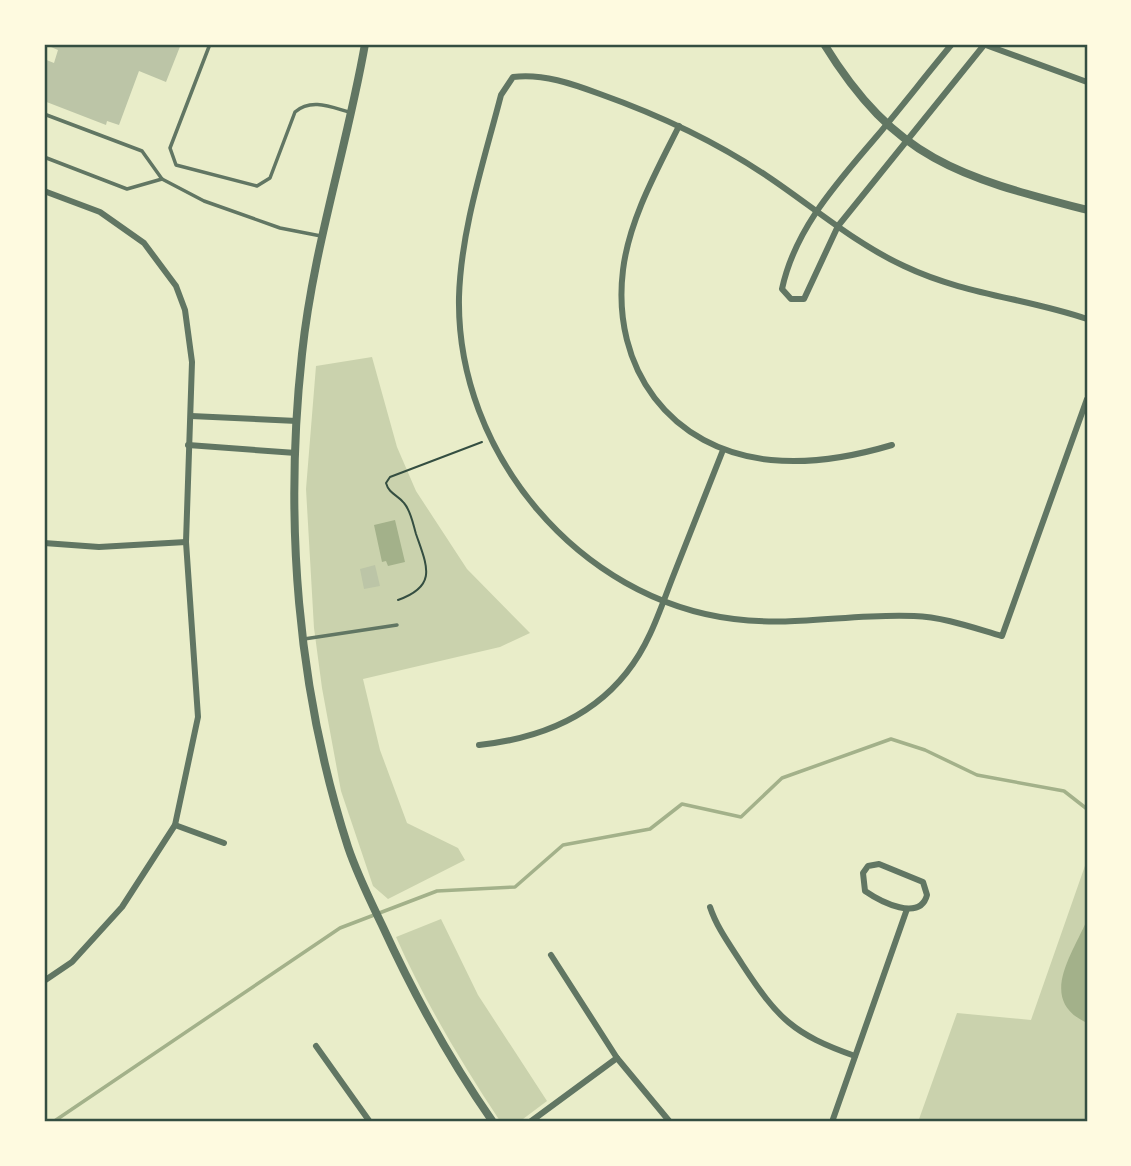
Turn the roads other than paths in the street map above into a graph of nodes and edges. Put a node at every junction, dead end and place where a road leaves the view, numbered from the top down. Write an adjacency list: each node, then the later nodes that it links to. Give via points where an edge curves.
1 (210, 44): 7 (lane, via 170,148 176,165 257,186 270,178 295,112 302,106 312,103)
2 (365, 44): 7 (street)
3 (824, 44): 9 (street, via 843,75)
4 (952, 44): 9 (street)
5 (983, 44): 6 (street); 11 (street)
6 (1087, 82)
7 (352, 113): 18 (street)
8 (44, 114): 13 (lane, via 142,151)
9 (886, 125): 11 (street); 16 (street)
10 (679, 126): 16 (street, via 766,175); 25 (street, via 635,223 623,267 621,306 626,340 639,376 658,404 681,426); 29 (street, via 589,90 531,74 513,77 501,95 461,263 461,335 467,372 489,439 528,499 573,546 633,587)
11 (906, 141): 15 (street, via 978,180); 17 (street)
12 (44, 157): 13 (lane, via 127,189)
13 (162, 179): 18 (lane, via 239,215)
14 (44, 191): 21 (street, via 122,225 144,243 176,286 190,336)
15 (1087, 210)
16 (817, 212): 17 (street); 17 (street, via 786,268 782,289 791,299 804,299)
17 (838, 226): 19 (street, via 902,265 937,280)
18 (323, 237): 22 (street, via 302,354)
19 (1087, 319)
20 (1087, 399): 29 (street, via 1002,636 918,616 772,623 731,619)
21 (191, 416): 22 (street); 23 (street)
22 (297, 421): 26 (street)
23 (188, 445): 26 (street); 28 (street)
24 (892, 445): 25 (street, via 866,453 792,461)
25 (723, 450): 29 (street)
26 (296, 453): 31 (street, via 294,518)
27 (44, 542): 28 (street, via 99,547)
28 (186, 542): 33 (street, via 198,718)
29 (663, 600): 32 (street, via 632,665 596,704 530,738)
30 (397, 625): 31 (lane)
31 (302, 639): 43 (street, via 349,848 419,1004)
32 (479, 745)
33 (175, 825): 34 (street); 38 (street, via 122,907 72,962)
34 (223, 844)
35 (710, 907): 40 (street, via 719,930 780,1016 810,1039)
36 (907, 909): 36 (street, via 920,907 926,900 923,882 879,864 865,869 865,891); 40 (street)
37 (551, 955): 41 (street)
38 (44, 981)
39 (316, 1046): 42 (street)
40 (855, 1056): 46 (street)
41 (617, 1058): 44 (street); 45 (street)
42 (370, 1122)
43 (492, 1122)
44 (530, 1122)
45 (670, 1122)
46 (832, 1122)

